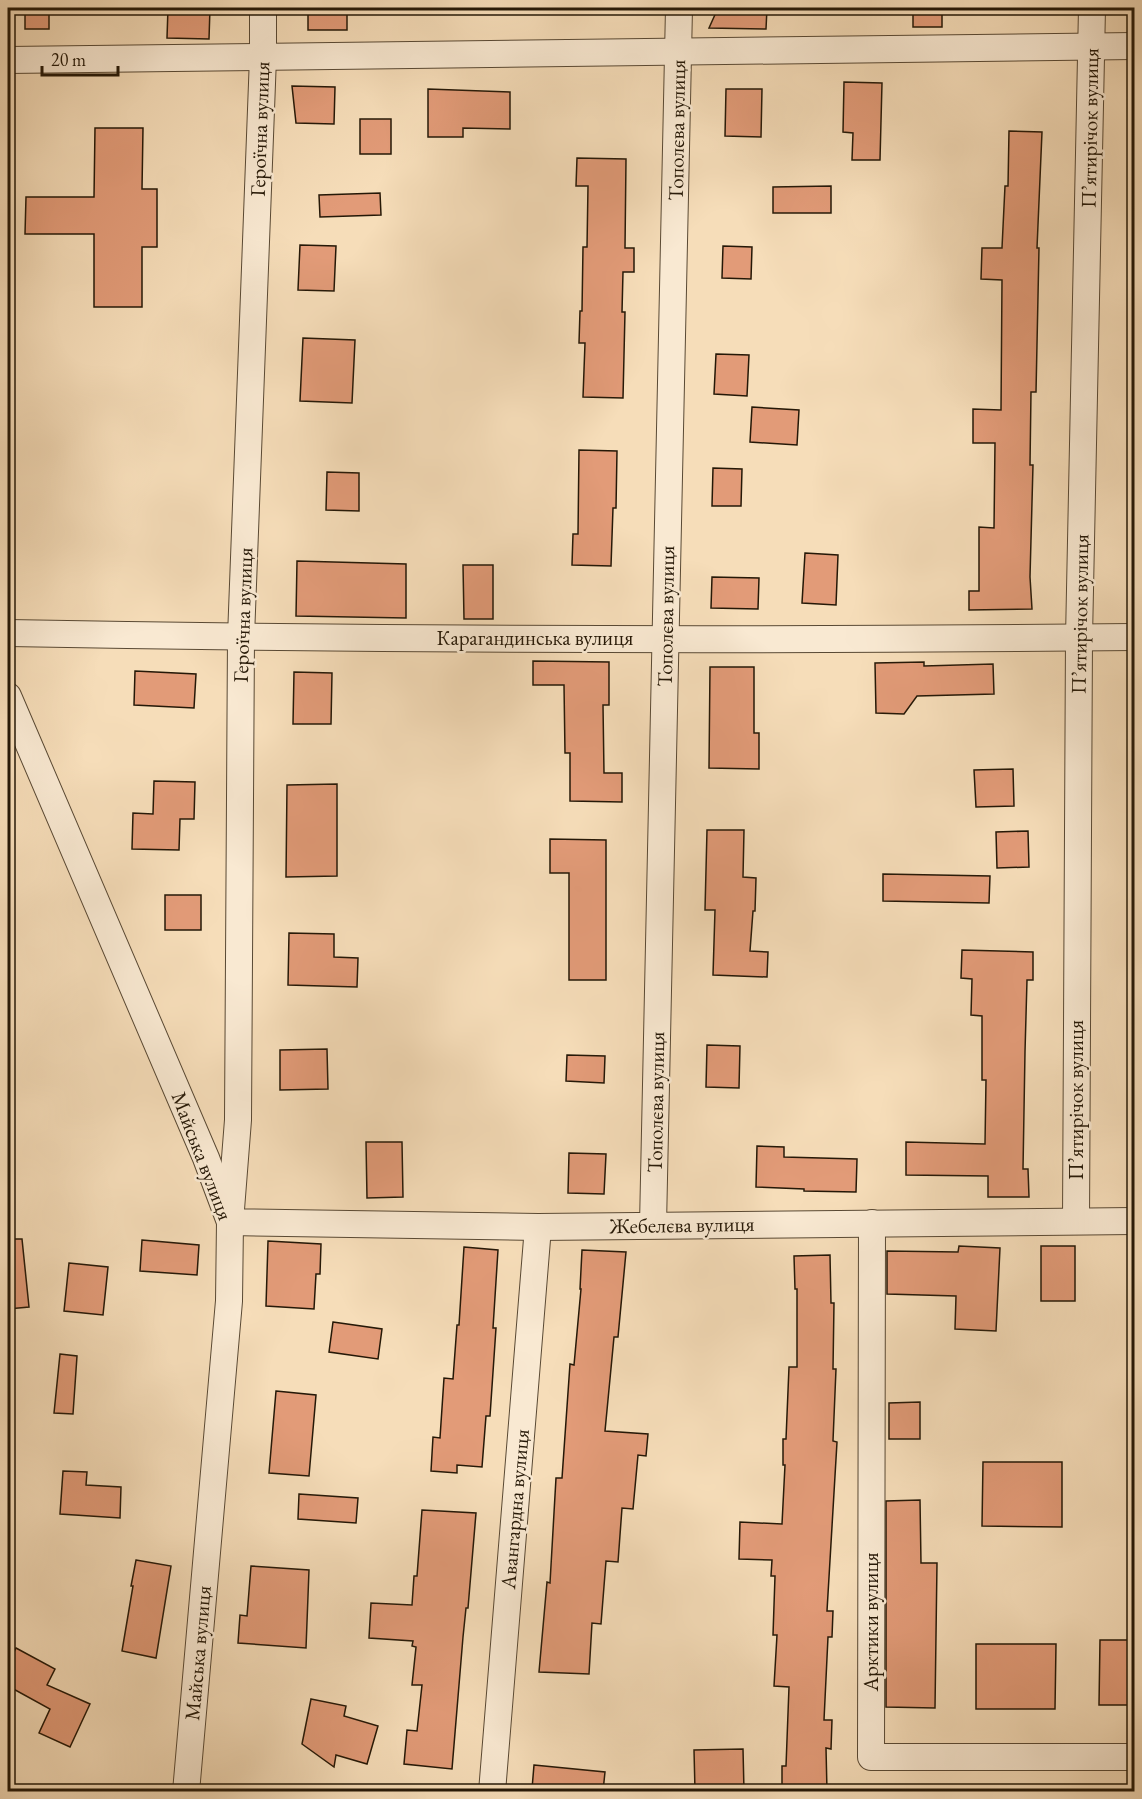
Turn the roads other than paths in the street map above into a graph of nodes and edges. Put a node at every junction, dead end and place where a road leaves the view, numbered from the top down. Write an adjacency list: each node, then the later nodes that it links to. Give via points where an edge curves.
1 (263, 8): 7 (street, Героїчна вулиця)
2 (679, 8): 6 (street, Тополєва вулиця)
3 (1092, 8): 4 (street, П’ятирічок вулиця)
4 (1092, 46): 5 (street); 6 (street); 12 (street, П’ятирічок вулиця)
5 (1134, 46)
6 (678, 52): 7 (street); 13 (street, Тополєва вулиця)
7 (263, 57): 8 (street); 10 (street, Героїчна вулиця)
8 (8, 60)
9 (8, 633): 10 (street, Карагандинська вулиця)
10 (241, 637): 13 (street, Карагандинська вулиця); 17 (street, Героїчна вулиця, via 238,1120)
11 (1134, 637): 12 (street, Карагандинська вулиця)
12 (1080, 638): 13 (street, Карагандинська вулиця); 15 (street, П’ятирічок вулиця)
13 (666, 639): 19 (street, Тополєва вулиця)
14 (8, 696): 17 (street, Майська вулиця)
15 (1076, 1221): 16 (street, Жебелєва вулиця); 18 (street, Жебелєва вулиця)
16 (1134, 1221)
17 (230, 1222): 20 (street, Жебелєва вулиця); 22 (street, Майська вулиця, via 229,1301)
18 (872, 1223): 19 (street, Жебелєва вулиця); 21 (street, Арктики вулиця, via 871,1757)
19 (653, 1225): 20 (street, Жебелєва вулиця)
20 (538, 1227): 23 (street, Авангардна вулиця)
21 (1134, 1757)
22 (186, 1791)
23 (492, 1791)

